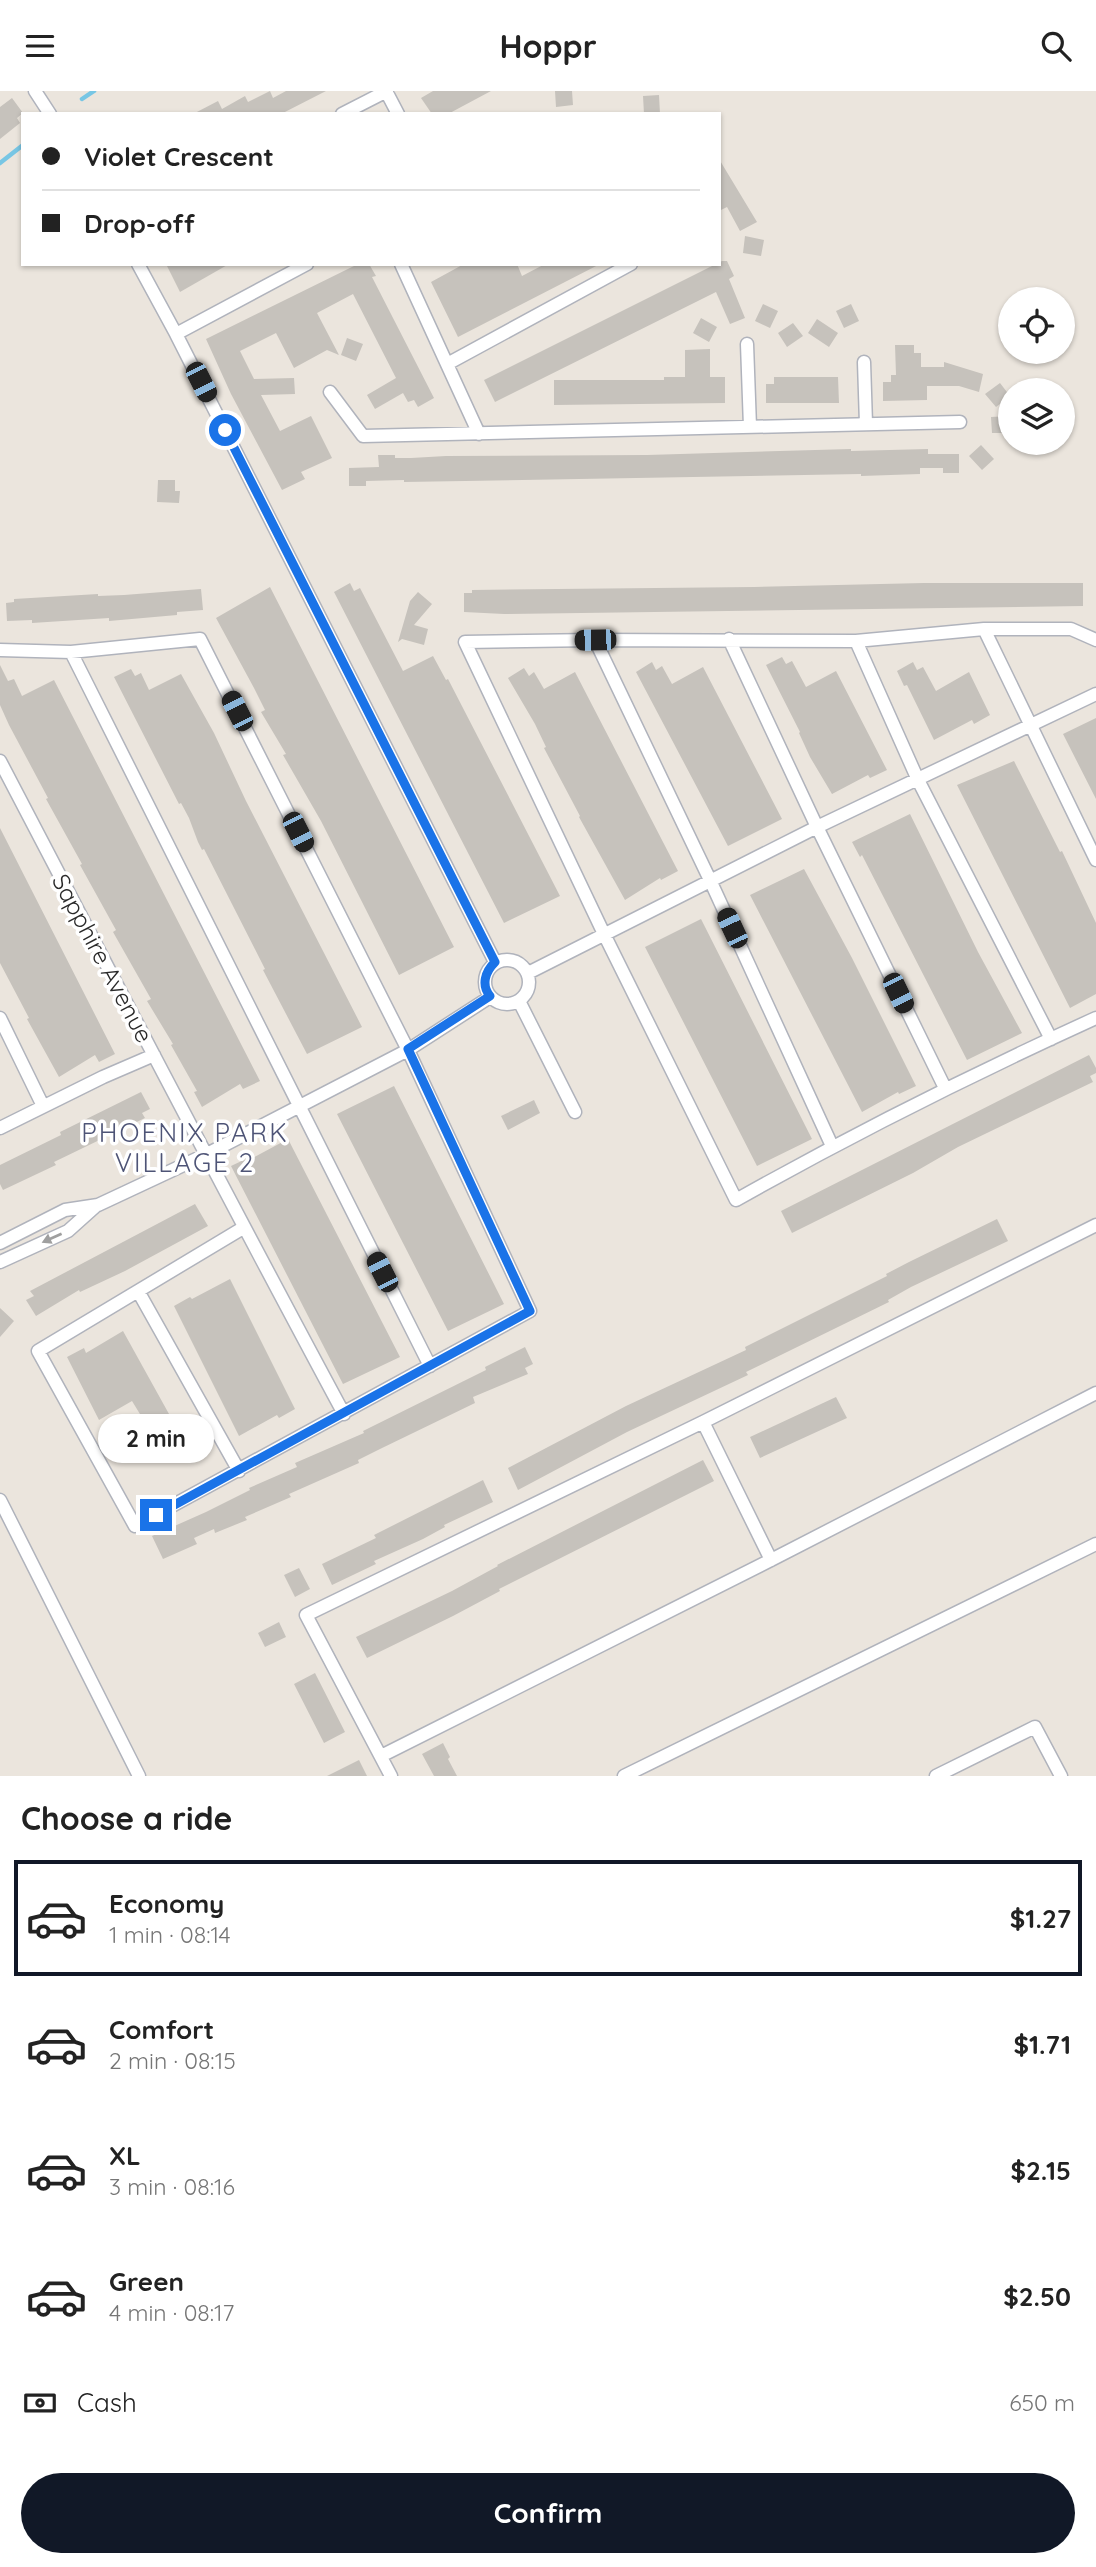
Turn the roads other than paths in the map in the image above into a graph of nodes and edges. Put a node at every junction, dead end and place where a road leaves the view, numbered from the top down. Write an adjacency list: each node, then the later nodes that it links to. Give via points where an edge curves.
1 (35, 91): 3 (street)
2 (387, 91): 4 (street); 5 (street)
3 (49, 112)
4 (346, 112)
5 (397, 112)
6 (139, 266): 10 (street)
7 (303, 266): 10 (street)
8 (406, 266): 13 (street)
9 (627, 266): 13 (street)
10 (176, 334): 34 (street)
11 (747, 344): 17 (street)
12 (864, 362): 16 (street)
13 (449, 363): 18 (street)
14 (330, 392): 18 (street, via 363,436)
15 (960, 422): 16 (street)
16 (866, 425): 17 (street)
17 (750, 427): 18 (street)
18 (479, 433)
19 (984, 629): 22 (street, via 1071,629); 23 (street); 27 (street)
20 (729, 639): 21 (street); 23 (street); 30 (street)
21 (595, 640): 32 (street); 33 (street, via 465,642)
22 (1096, 640)
23 (856, 641): 29 (street)
24 (0, 650): 25 (street)
25 (71, 652): 41 (street, via 200,639); 45 (street)
26 (1096, 694): 27 (street)
27 (1031, 725): 29 (street); 31 (street)
28 (0, 761): 42 (street, Sapphire Avenue)
29 (918, 780): 30 (street); 40 (street)
30 (817, 827): 32 (street); 43 (street)
31 (1096, 860)
32 (710, 880): 33 (street); 48 (street)
33 (604, 934): 35 (street); 48 (street, via 736,1201)
34 (495, 962): 35 (street, via 518,962); 36 (street, via 485,982)
35 (528, 974): 37 (street, via 529,989)
36 (490, 996): 37 (street, via 504,1004); 41 (street)
37 (519, 1001): 46 (street)
38 (1096, 1018): 40 (street)
39 (0, 1019): 44 (street)
40 (1051, 1039): 43 (street)
41 (408, 1049): 45 (street); 56 (street, via 530,1311)
42 (155, 1055): 44 (street); 49 (street, Sapphire Avenue)
43 (945, 1088): 48 (street)
44 (43, 1106): 47 (street)
45 (299, 1106): 49 (street); 56 (street)
46 (575, 1112)
47 (0, 1128)
48 (832, 1146)
49 (207, 1154): 50 (street); 52 (street, Sapphire Avenue)
50 (98, 1205): 53 (street, via 65,1210); 54 (street, one-way to 54, via 68,1231)
51 (1096, 1225): 59 (street)
52 (243, 1228): 55 (street); 58 (street, Sapphire Avenue)
53 (0, 1243)
54 (0, 1262)
55 (138, 1291): 60 (street); 60 (street, via 38,1351 135,1526)
56 (430, 1366): 58 (street)
57 (1096, 1393): 63 (street)
58 (344, 1413): 60 (street)
59 (703, 1422): 63 (street); 64 (street, via 306,1615)
60 (239, 1471)
61 (0, 1500): 65 (street)
62 (1096, 1544): 67 (street)
63 (771, 1560): 64 (street)
64 (381, 1756): 66 (street)
65 (139, 1776)
66 (391, 1776)
67 (624, 1776)
68 (936, 1776): 69 (street, via 1035,1727)
69 (1061, 1776)

